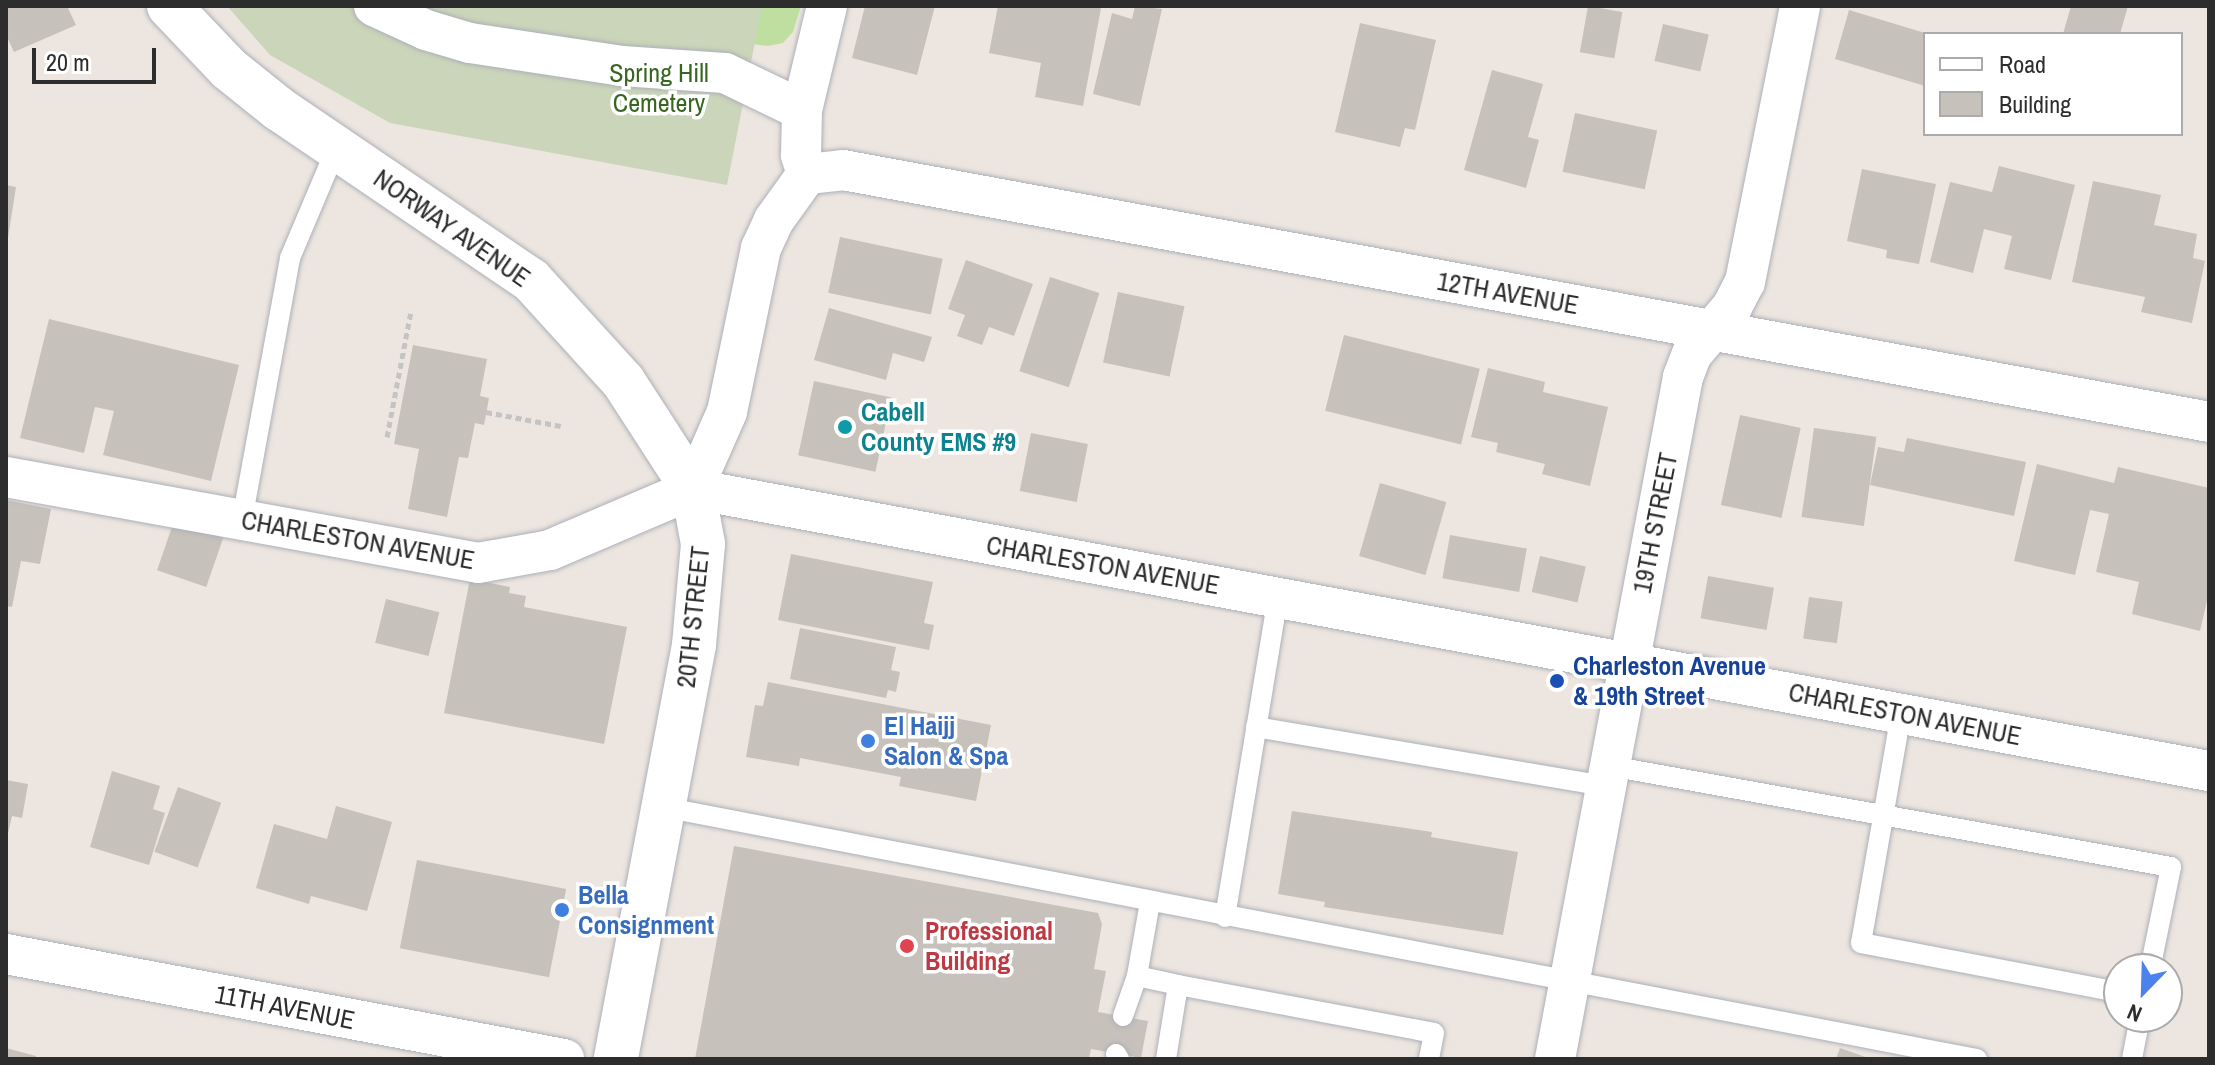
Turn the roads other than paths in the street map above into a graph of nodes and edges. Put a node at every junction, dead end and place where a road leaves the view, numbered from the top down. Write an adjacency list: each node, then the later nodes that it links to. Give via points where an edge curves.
1 (169, 6): 6 (main road, NORWAY AVENUE, via 229,69)
2 (374, 6): 5 (street, via 470,43 622,66 725,73)
3 (827, 6): 5 (street)
4 (1800, 6): 8 (street, 19TH STREET, via 1745,282 1732,307)
5 (802, 110): 7 (street, via 801,155)
6 (336, 149): 11 (main road, NORWAY AVENUE, via 531,280 623,381); 12 (lane, via 290,258)
7 (807, 174): 8 (street, 12TH AVENUE, via 843,170); 11 (street, via 761,248 727,412)
8 (1710, 330): 9 (street, 12TH AVENUE); 14 (street, 19TH STREET, via 1683,377)
9 (2209, 422)
10 (6, 477): 12 (street, CHARLESTON AVENUE)
11 (693, 489): 12 (street, CHARLESTON AVENUE, via 618,525 534,555 494,562 451,560); 13 (street, CHARLESTON AVENUE); 19 (main road, 20TH STREET, via 701,517 701,577)
12 (242, 520)
13 (1278, 598): 14 (street, CHARLESTON AVENUE); 16 (lane)
14 (1629, 663): 15 (street, CHARLESTON AVENUE); 18 (street, 19TH STREET)
15 (1901, 714): 17 (street, CHARLESTON AVENUE); 20 (lane)
16 (1256, 727): 18 (lane); 22 (lane)
17 (2209, 771)
18 (1608, 776): 20 (lane); 26 (street, 19TH STREET)
19 (663, 807): 21 (lane); 32 (main road, 20TH STREET)
20 (1885, 812): 23 (lane, via 2171,867); 28 (lane, via 1861,943)
21 (1150, 902): 22 (lane); 25 (lane)
22 (1225, 917): 26 (lane)
23 (2153, 953)
24 (6, 954): 31 (street, 11TH AVENUE)
25 (1137, 976): 27 (lane); 29 (lane)
26 (1570, 983): 35 (street, 19TH STREET); 36 (lane)
27 (1178, 985): 33 (lane); 34 (lane, via 1434,1033)
28 (2103, 989)
29 (1123, 1016)
30 (2137, 1033): 37 (lane)
31 (564, 1059)
32 (616, 1059)
33 (1166, 1059)
34 (1429, 1059)
35 (1555, 1059)
36 (1977, 1059)
37 (2132, 1059)

